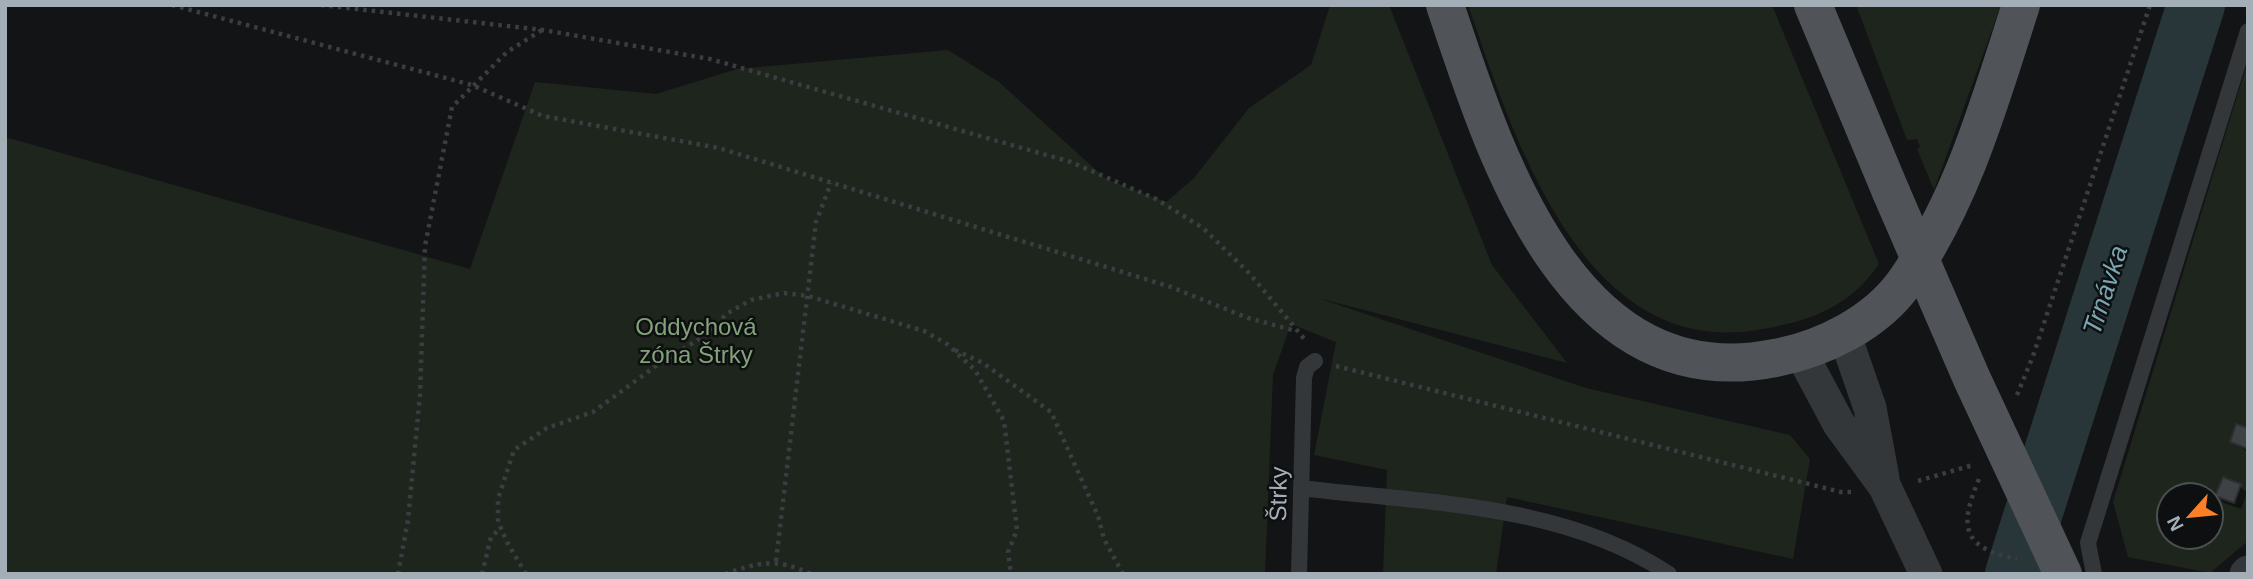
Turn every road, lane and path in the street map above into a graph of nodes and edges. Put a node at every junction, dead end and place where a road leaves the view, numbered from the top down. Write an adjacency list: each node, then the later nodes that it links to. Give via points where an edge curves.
1 (172, 5): 9 (path)
2 (321, 5): 7 (path)
3 (1446, 5): 14 (main road, via 1476,98 1516,191 1550,253 1584,296 1616,325 1661,348 1695,358 1737,362)
4 (1813, 5): 34 (main road, bridge, via 1972,379)
5 (2021, 5): 12 (main road, via 1976,143 1945,216 1903,284 1880,309)
6 (2150, 5): 16 (path, via 2034,356)
7 (543, 30): 9 (path, via 507,52); 10 (path, via 710,59 1072,162 1156,200 1203,228 1250,274 1297,331 1248,318 1171,287)
8 (2248, 31): 35 (lane, via 2088,543)
9 (472, 85): 10 (path, via 543,116 719,148); 24 (path, via 452,107 425,246 419,407)
10 (831, 183): 11 (path, via 816,222)
11 (808, 296): 13 (path, via 924,331); 21 (path, via 784,293 751,300 593,412 547,428 514,450 498,499); 23 (path)
12 (1844, 333): 14 (main road); 19 (street, via 1870,408)
13 (952, 348): 29 (path, via 975,370 1004,421 1016,497 1017,530 1008,552); 30 (path, via 983,363 1051,412 1104,539)
14 (1801, 353): 19 (street, via 1839,424)
15 (1315, 361): 19 (path, via 1841,492); 20 (lane, Štrky, via 1307,367 1304,379)
16 (2013, 403)
17 (1980, 463): 19 (path)
18 (1983, 471): 22 (path, via 1968,504 1967,530 1975,543)
19 (1887, 487): 33 (street)
20 (1301, 488): 31 (lane, Štrky); 32 (lane, via 1528,516 1601,541)
21 (501, 528): 25 (path, via 491,537); 26 (path)
22 (2002, 556)
23 (776, 561): 27 (path); 28 (path)
24 (398, 574)
25 (482, 574)
26 (526, 574)
27 (725, 574)
28 (811, 574)
29 (1011, 574)
30 (1124, 574)
31 (1298, 574)
32 (1669, 574)
33 (1926, 574)
34 (2063, 574)
35 (2094, 574)

